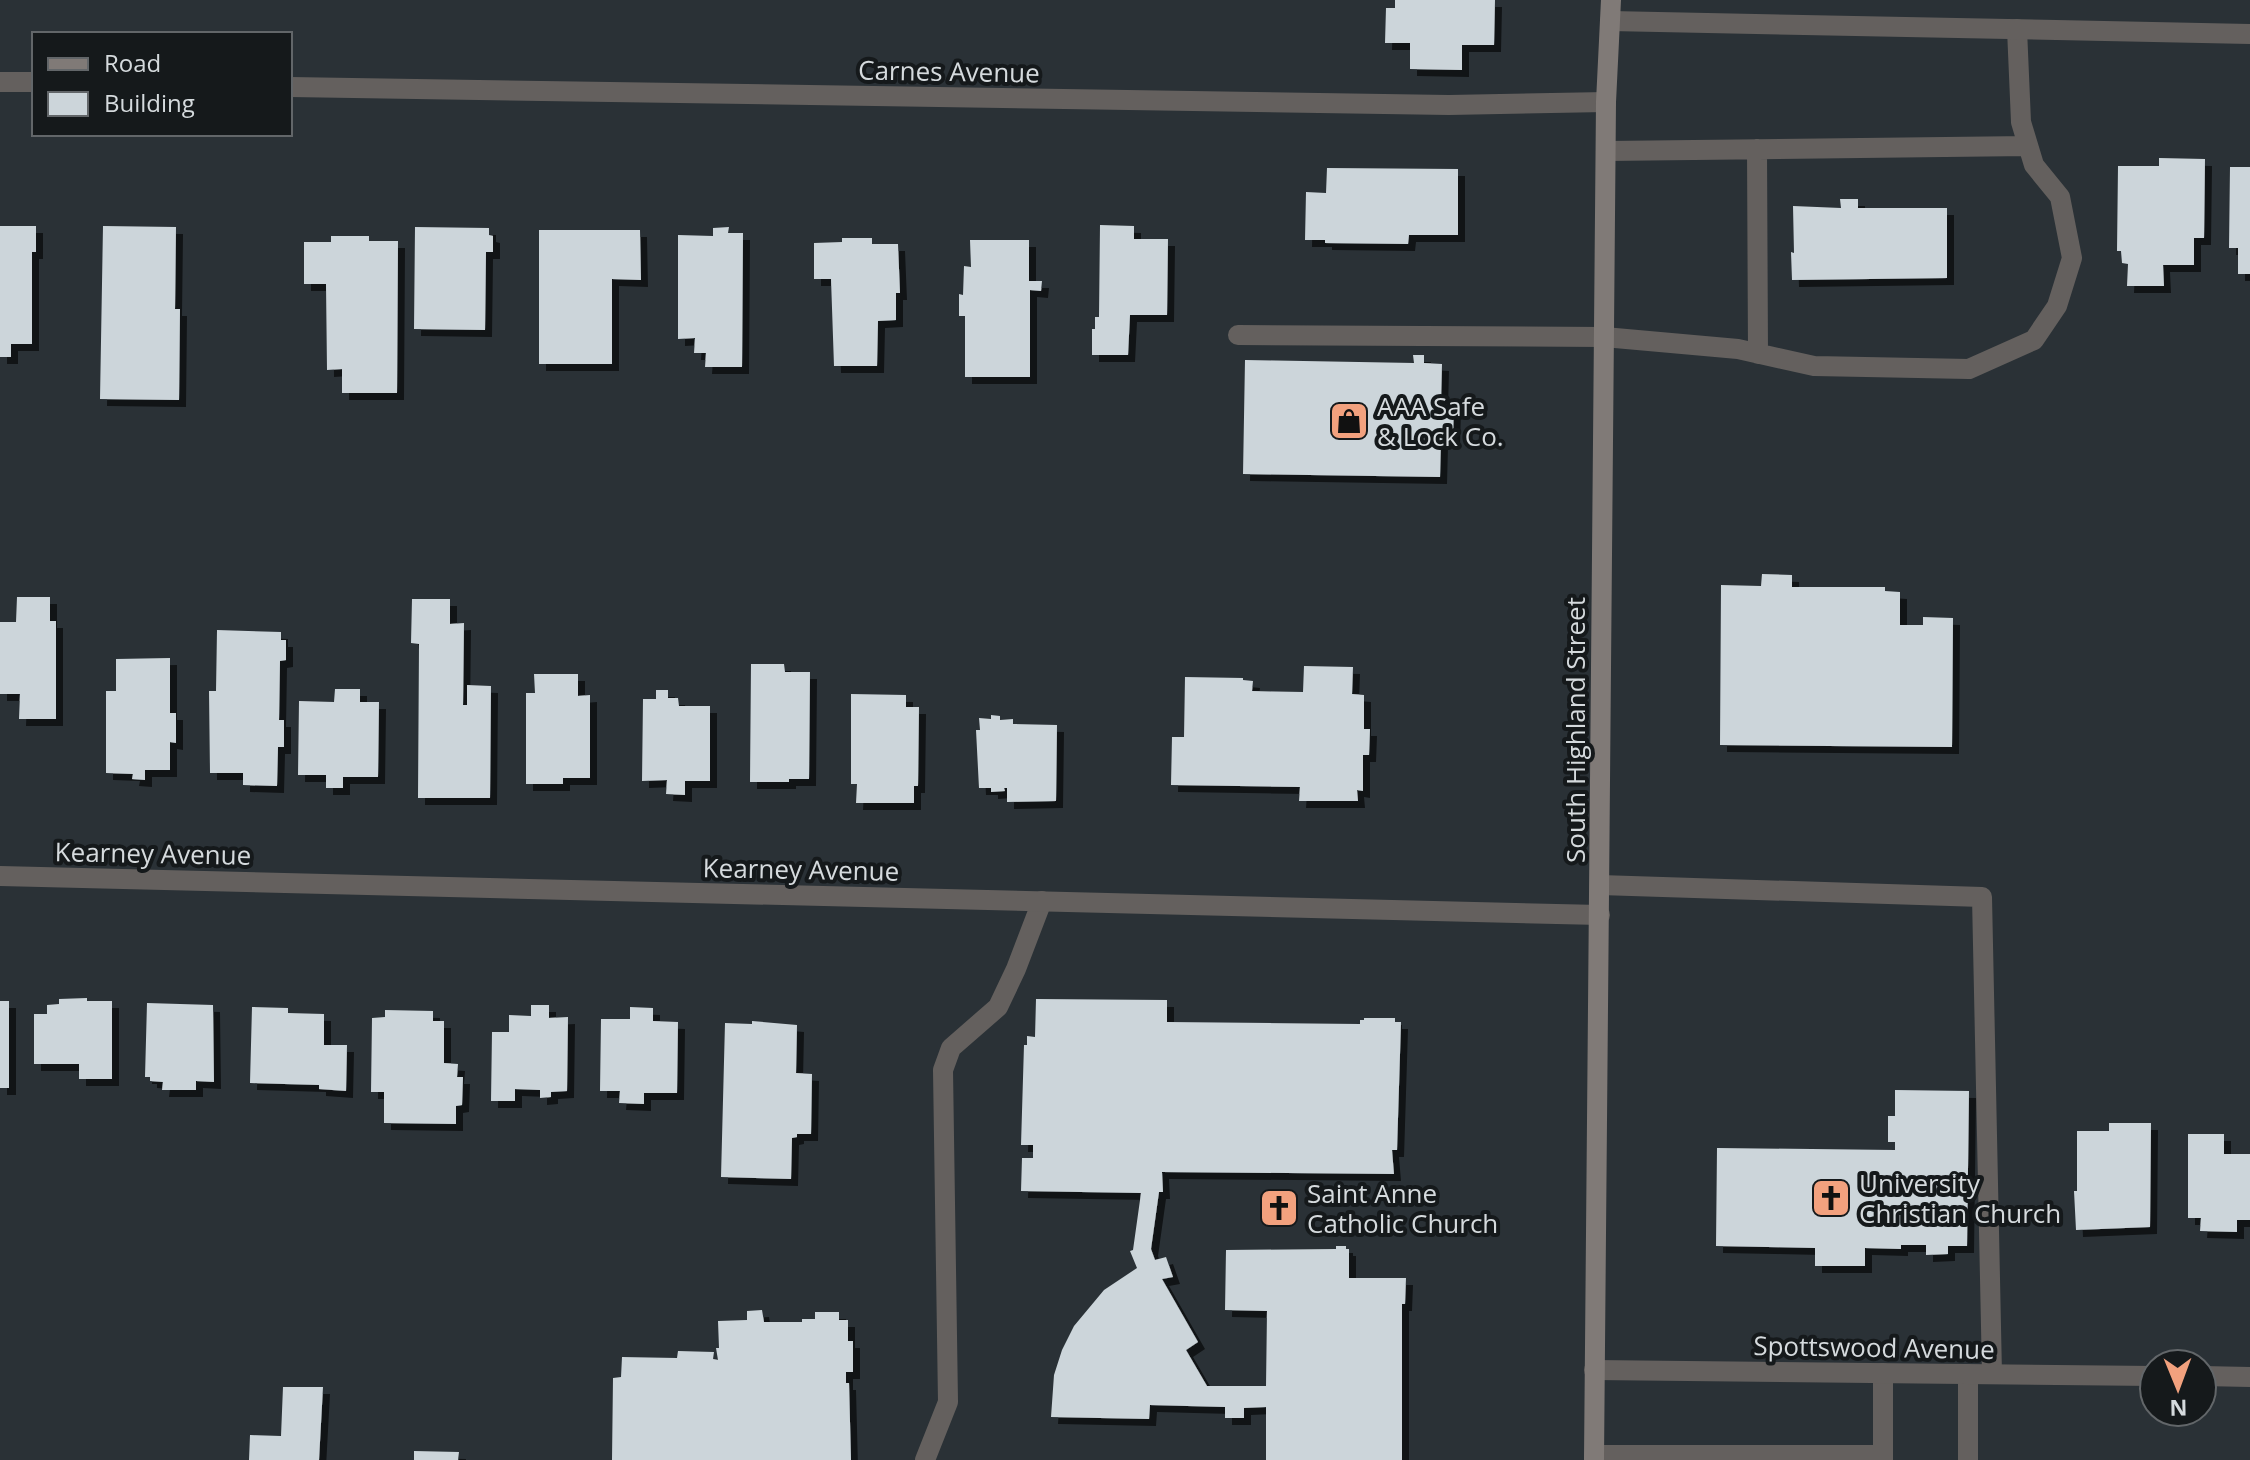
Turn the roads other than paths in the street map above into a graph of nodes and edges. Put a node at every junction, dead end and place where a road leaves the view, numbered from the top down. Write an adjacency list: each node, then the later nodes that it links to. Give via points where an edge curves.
1 (1610, 10): 2 (street); 7 (main road, South Highland Street)
2 (2017, 29): 3 (street); 8 (street, via 2021,122)
3 (2250, 34)
4 (0, 82): 5 (street)
5 (32, 82)
6 (292, 87): 7 (street, Carnes Avenue, via 1449,105)
7 (1606, 102): 10 (main road, South Highland Street)
8 (2028, 146): 9 (street); 13 (street, via 2034,165 2060,197 2072,258 2057,306 2034,340 1969,369 1814,366)
9 (1757, 149): 10 (street); 13 (street)
10 (1607, 151): 12 (main road, South Highland Street)
11 (1238, 335): 12 (street)
12 (1604, 337): 13 (street); 15 (main road, South Highland Street)
13 (1758, 354)
14 (0, 876): 16 (street, Kearney Avenue)
15 (1600, 885): 17 (main road, South Highland Street); 21 (street, via 1982,897)
16 (1042, 901): 17 (street, Kearney Avenue); 27 (street, via 998,1007 951,1048 943,1070 948,1402)
17 (1600, 915): 18 (main road, South Highland Street)
18 (1594, 1370): 19 (street, Spottswood Avenue); 25 (main road, South Highland Street)
19 (1883, 1373): 20 (street, Spottswood Avenue); 26 (street)
20 (1968, 1374): 21 (street, Spottswood Avenue); 28 (street)
21 (1992, 1374): 22 (street, Spottswood Avenue)
22 (2138, 1376)
23 (2218, 1376): 24 (street)
24 (2250, 1377)
25 (1594, 1457): 26 (street)
26 (1883, 1457)
27 (925, 1460)
28 (1968, 1460)

